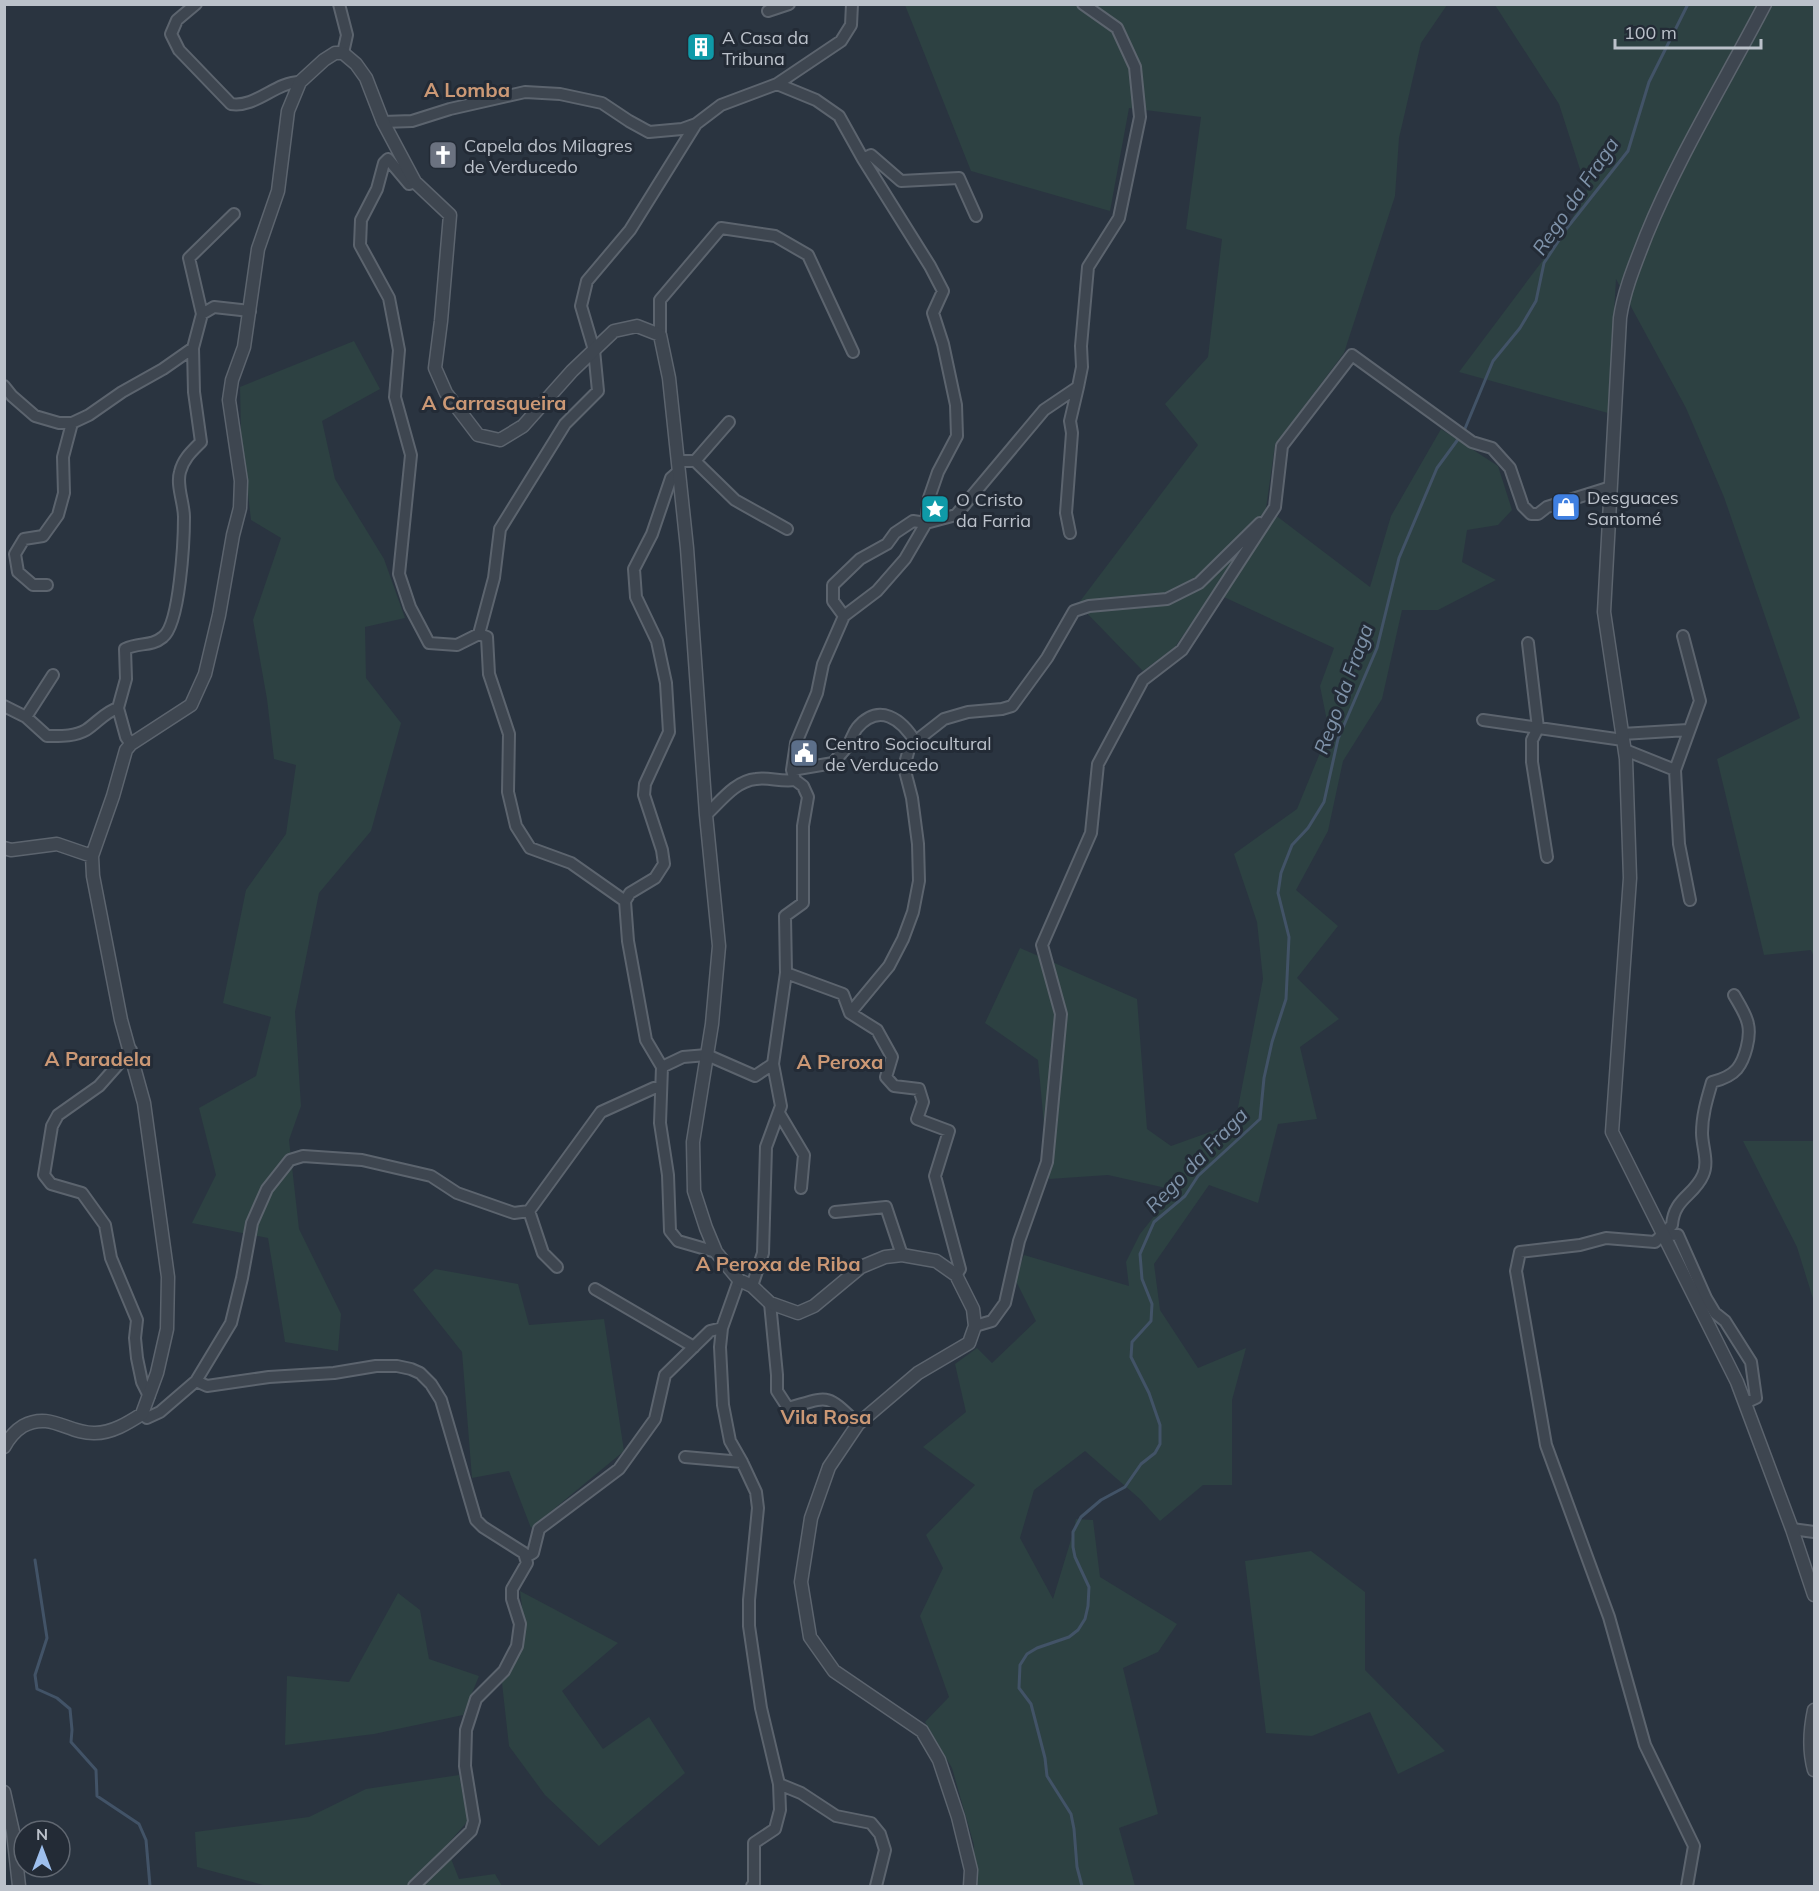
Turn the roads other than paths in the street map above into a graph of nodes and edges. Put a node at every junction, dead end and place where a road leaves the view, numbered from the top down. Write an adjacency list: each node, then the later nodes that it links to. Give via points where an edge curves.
1 (196, 4): 9 (street, via 177,20 171,34 178,50 231,104 242,106 291,82)
2 (339, 4): 8 (street, via 347,34)
3 (852, 4): 10 (street, via 851,25 841,41)
4 (1083, 4): 24 (street, via 1117,28 1135,67 1140,117 1119,218 1088,267)
5 (1765, 4): 29 (street, via 1663,194 1636,260 1620,318)
6 (788, 5): 7 (street)
7 (768, 11)
8 (343, 53): 9 (street, via 324,60); 11 (street, via 366,78)
9 (300, 82): 17 (street, via 288,111 278,191 258,249)
10 (777, 84): 12 (street, via 721,105); 13 (street, via 816,100 839,116)
11 (383, 122): 12 (street, via 412,121 525,92 602,103 649,132); 14 (street)
12 (696, 124): 21 (street, via 630,230 587,281 581,306)
13 (863, 159): 16 (street, via 871,155 901,181 959,178); 31 (street, via 943,291 933,313 956,405 957,436 935,481)
14 (414, 182): 21 (street, via 450,215 435,368 446,393 478,435 500,440 523,426); 36 (street, via 409,184 388,159 384,163 377,189 361,220 360,245 389,298 399,350 394,397 411,455 399,574 410,607 429,643 457,645)
15 (234, 214): 18 (street, via 189,258)
16 (976, 216)
17 (250, 311): 18 (street, via 214,308); 48 (street, via 229,400 241,480 240,508 205,674 191,705)
18 (202, 314): 20 (street)
19 (660, 335): 21 (street, via 637,326 614,331); 22 (street, via 660,300 721,228 775,236 808,255); 28 (street)
20 (193, 348): 26 (street); 41 (street, via 201,442 187,456 179,474 184,516 178,594 171,628 151,644 135,644 125,650 126,680)
21 (594, 350): 36 (street, via 598,391 566,424 500,529 494,578)
22 (853, 352)
23 (4, 386): 26 (street, via 35,417)
24 (1078, 387): 31 (street, via 1044,410 956,515); 33 (street, via 1070,421 1066,513)
25 (729, 422): 27 (street)
26 (72, 423): 34 (street, via 63,458 64,493 58,515 43,536 24,539 15,554 18,572 33,585)
27 (695, 462): 28 (street); 32 (street, via 735,500)
28 (679, 466): 51 (street); 56 (street, via 634,569 636,597 657,641 666,682 669,732 645,784 644,795 664,864 654,878 630,893)
29 (1611, 488): 30 (street, via 1531,514 1523,506 1510,468 1492,448 1472,442 1352,355 1282,447); 46 (street, via 1604,612)
30 (1275, 507): 47 (street, via 1199,583 1167,599 1089,606 1074,611 1047,658 1012,706 944,719); 78 (street, via 1182,650 1143,680 1098,764 1091,833 1042,945 1061,1014 1047,1162 1019,1241 1005,1303 992,1321)
31 (926, 523): 35 (street, via 905,559 877,591); 35 (street, via 913,521 887,544 860,559 833,585 833,601)
32 (787, 529)
33 (1070, 533)
34 (48, 585)
35 (844, 616): 50 (street, via 796,743)
36 (478, 634): 56 (street, via 487,637 489,674 509,734 508,792 516,826 530,848 571,863)
37 (1683, 636): 45 (street, via 1700,701)
38 (1528, 643): 44 (street)
39 (53, 675): 42 (street)
40 (4, 706): 42 (street)
41 (118, 708): 42 (street, via 107,712 85,731 69,736 47,736); 48 (street)
42 (26, 717)
43 (1483, 720): 44 (street)
44 (1538, 728): 46 (street); 54 (street, via 1532,740 1532,762)
45 (1688, 730): 46 (street); 49 (street)
46 (1623, 741): 49 (street); 69 (street, via 1630,878 1612,1132)
47 (916, 743): 50 (street, via 896,718 880,714 867,718 855,729 833,763); 59 (street, via 909,749 904,767 918,844 919,881 913,912 889,966)
48 (130, 744): 53 (street, via 121,761)
49 (1675, 770): 55 (street, via 1679,844)
50 (794, 775): 51 (street, via 781,782 758,778 740,783); 57 (street, via 808,797 803,826 803,903 785,916)
51 (706, 815): 61 (street, via 719,946)
52 (4, 848): 53 (street, via 57,844)
53 (92, 856): 60 (street, via 121,1020)
54 (1547, 856)
55 (1690, 900)
56 (625, 901): 63 (street, via 628,941 646,1040)
57 (786, 973): 59 (street, via 843,994); 62 (street)
58 (1734, 995): 69 (street, via 1749,1026 1746,1051 1737,1070 1712,1082 1702,1134 1704,1174 1680,1201 1672,1225)
59 (850, 1013): 73 (street, via 877,1030 892,1057 886,1077 894,1086 919,1089 923,1102 917,1119 949,1131 935,1176 960,1269)
60 (130, 1050): 82 (street, via 144,1103 168,1277 167,1329); 82 (street, via 99,1086 58,1115 52,1126 44,1175 51,1184 82,1193 105,1225 111,1258 136,1320 137,1358)
61 (707, 1055): 62 (street, via 755,1076); 63 (street, via 683,1057); 70 (street, via 693,1142 694,1191)
62 (772, 1064): 65 (street, via 781,1106)
63 (662, 1067): 64 (street)
64 (661, 1087): 67 (street, via 601,1112); 70 (street, via 660,1123 668,1174 670,1231 678,1241)
65 (778, 1113): 66 (street, via 804,1155); 75 (street, via 766,1147 763,1253)
66 (801, 1188)
67 (529, 1211): 72 (street, via 543,1253); 81 (street, via 514,1213 457,1193 432,1176 362,1160 303,1156 290,1161 267,1189 252,1223 231,1323)
68 (836, 1212): 71 (street, via 886,1207)
69 (1663, 1234): 83 (street); 83 (street, via 1678,1235 1706,1298 1751,1362 1756,1398); 102 (street, via 1655,1242 1606,1238 1520,1252 1515,1271 1546,1445 1609,1617 1645,1745 1694,1846)
70 (716, 1252): 74 (street)
71 (902, 1255): 73 (street, via 936,1261); 77 (street, via 861,1267 814,1306 798,1313)
72 (557, 1267)
73 (956, 1275): 78 (street, via 973,1309)
74 (740, 1280): 75 (street); 79 (street)
75 (752, 1286): 77 (street)
76 (595, 1288): 80 (street)
77 (770, 1303): 85 (street, via 777,1391 788,1408 825,1398 835,1402)
78 (975, 1326): 85 (street, via 969,1342 918,1372)
79 (722, 1328): 80 (street, via 710,1331); 88 (street, via 723,1405 730,1441)
80 (694, 1347): 91 (street, via 665,1375 655,1419 620,1469 539,1529 532,1553)
81 (196, 1381): 84 (street, via 160,1412 147,1418); 91 (street, via 207,1386 376,1366 397,1366 420,1373 441,1400 476,1520)
82 (149, 1396): 84 (street)
83 (1745, 1403): 89 (street)
84 (142, 1414): 86 (street, via 115,1430 95,1433 44,1420 31,1422)
85 (858, 1424): 101 (street, via 829,1467 811,1518 801,1582 810,1637 834,1671 922,1731 939,1760 958,1817 971,1870)
86 (5, 1442)
87 (685, 1457): 88 (street)
88 (742, 1462): 95 (street, via 756,1492 758,1508 749,1626 760,1708)
89 (1792, 1529): 90 (street); 92 (street)
90 (1815, 1532)
91 (526, 1557): 98 (street, via 512,1589 520,1624 517,1646 504,1671 476,1699 466,1730 465,1766 474,1821 471,1831)
92 (1815, 1595)
93 (1815, 1710): 94 (street)
94 (1815, 1770)
95 (778, 1784): 99 (street, via 780,1810 775,1829 754,1843); 100 (street, via 801,1793 836,1816 871,1823 885,1850)
96 (4, 1792): 97 (street)
97 (19, 1887)
98 (414, 1887)
99 (752, 1887)
100 (876, 1887)
101 (970, 1887)
102 (1687, 1887)

